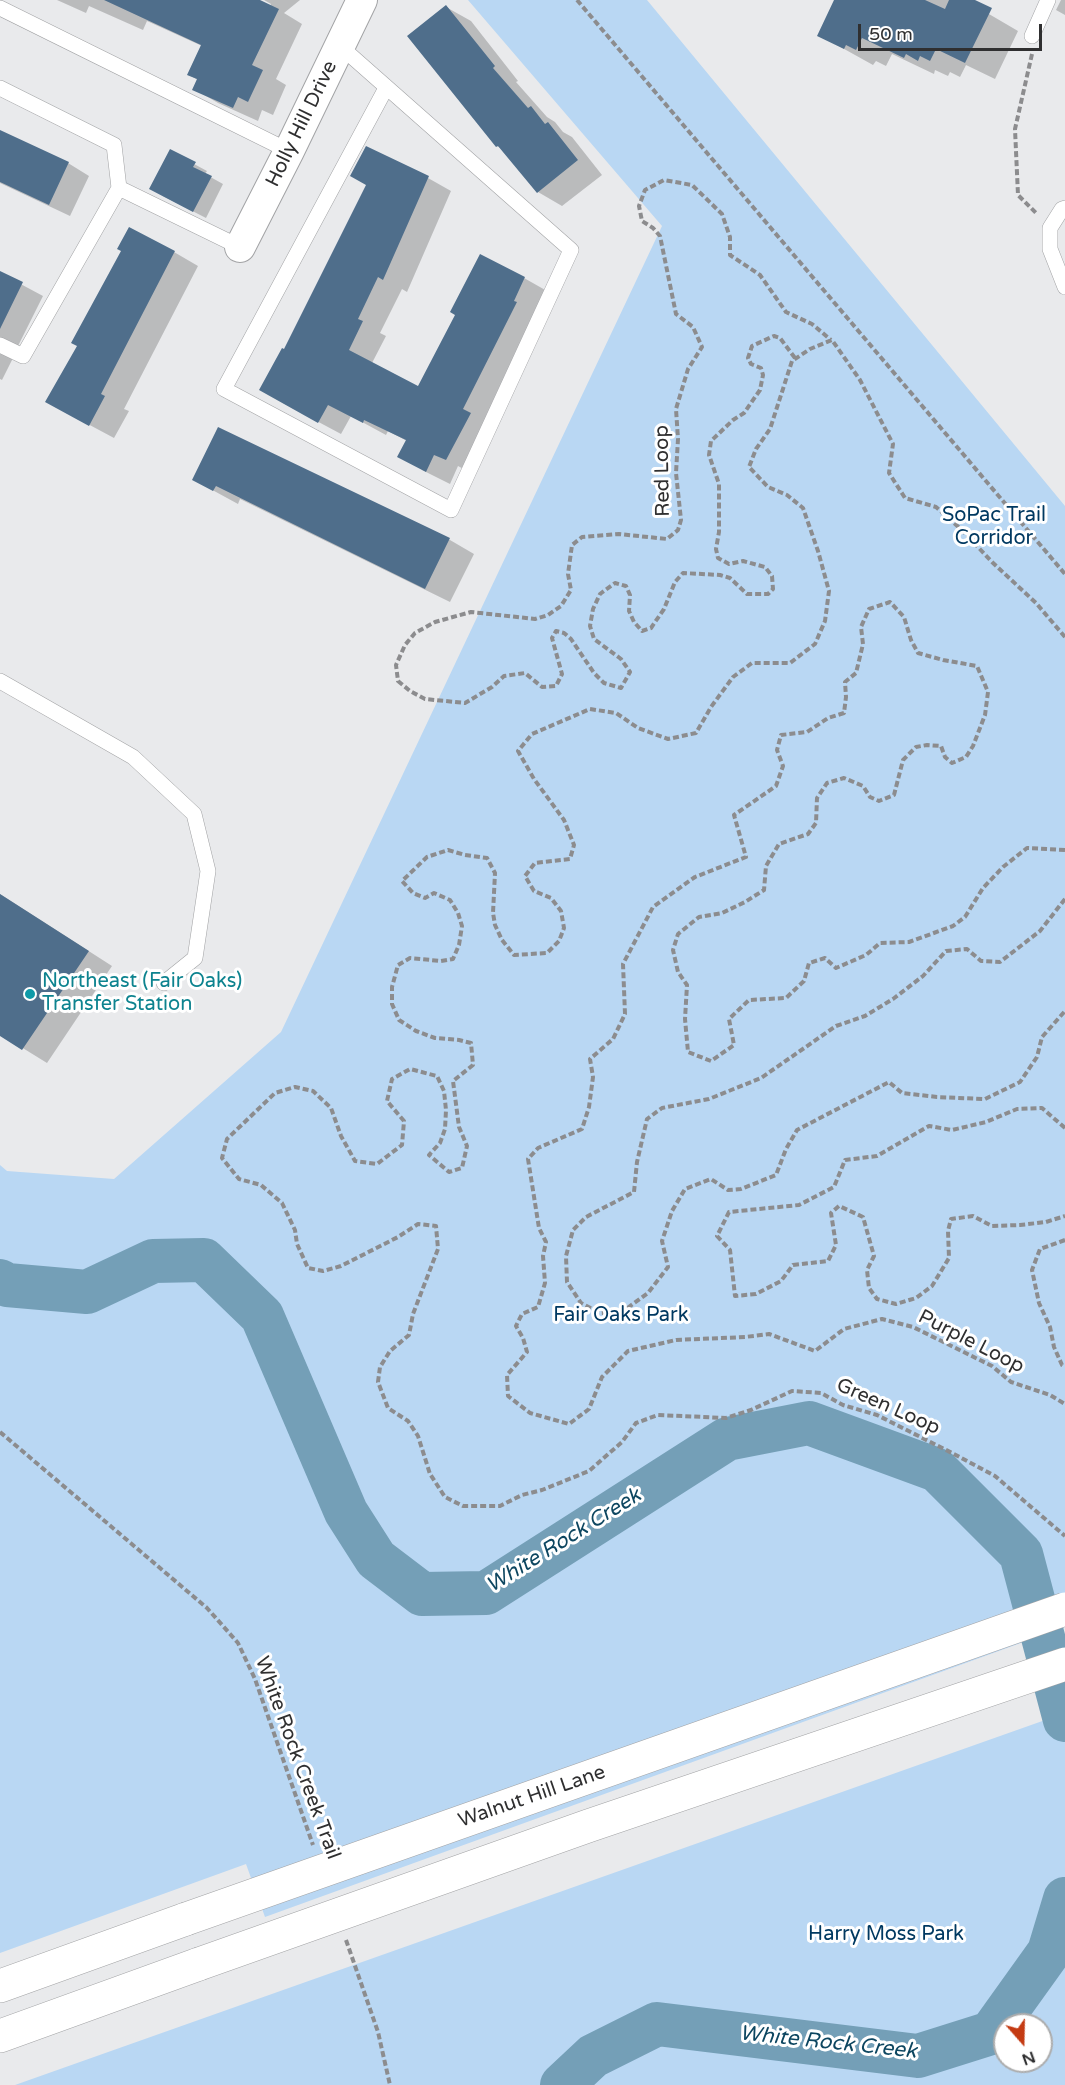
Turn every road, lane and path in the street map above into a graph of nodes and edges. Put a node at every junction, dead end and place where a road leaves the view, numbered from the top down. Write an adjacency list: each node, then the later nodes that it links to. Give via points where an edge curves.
1 (362, 0): 6 (street, Holly Hill Drive)
2 (577, 0): 18 (path)
3 (1048, 0): 5 (lane)
4 (0, 8): 9 (lane)
5 (1032, 36): 12 (path, via 1034,48 1015,129 1018,195)
6 (340, 46): 8 (lane); 9 (street, Holly Hill Drive)
7 (0, 88): 10 (lane, via 114,145)
8 (386, 88): 8 (lane, via 571,250 451,510 224,389)
9 (289, 152): 13 (street, Holly Hill Drive)
10 (119, 188): 13 (lane); 16 (lane, via 23,356)
11 (1065, 208): 12 (lane)
12 (1050, 228): 14 (lane, via 1050,249)
13 (240, 247)
14 (1065, 287)
15 (832, 340): 17 (path); 17 (path, Red Loop, via 812,324 786,312 760,275 730,255 730,237 722,214 692,185 664,180 645,190 639,206 642,220 660,236 676,314 693,327 702,347 688,369 676,409 681,520 678,530 667,539 619,534 582,537 572,545 568,574 571,590 561,606 535,620 471,612 435,622 415,633 405,645 396,665 398,681 424,699 465,703 504,676 525,673 542,687 556,686 562,674 552,638 556,631 571,639 604,683 621,688 630,672 621,659 594,639 590,626 600,594 615,583 626,586 629,611 642,631 651,628 683,573 720,575 730,578 747,594 768,594 772,576 765,567 743,561 729,564 718,558 719,484 710,454 711,441 744,413 760,390 761,368 748,358 752,346 774,336); 19 (path, via 860,380 893,444 889,473 905,498 936,507 1036,603)
16 (0, 345)
17 (795, 358): 31 (path, Green Loop, via 770,429 749,467 768,488 787,495 803,508 829,591 825,621 815,644 790,663 752,663 733,677 696,733 668,738 638,728 616,712 590,709 532,734 518,751 564,820 574,845 570,859 535,863 525,876 534,891 551,898 561,911 564,928 547,954 514,955 502,940 493,913 495,873 487,858 448,850 427,857 402,881 413,893 425,898 434,893 450,900 462,926 453,958 410,958 398,965 392,1004 399,1020 416,1031 471,1044 473,1065 453,1081 459,1127 467,1146 462,1168 449,1172 429,1155 440,1143 445,1129 444,1091 437,1076 410,1069 392,1079 387,1101 404,1121 402,1145 377,1164 355,1161 331,1108 313,1091 295,1087 274,1093 227,1139 222,1158 239,1179 261,1185 282,1203 308,1268 323,1271 341,1266 418,1224 436,1226 438,1250 409,1335 390,1351 380,1367 378,1382 388,1408 408,1421 418,1436 430,1474 445,1497 463,1506 500,1506 588,1471 622,1442 636,1423 658,1415 726,1418 792,1391 821,1393 843,1405 877,1415 952,1453 995,1476)
18 (1065, 574)
19 (1065, 638)
20 (0, 681): 23 (lane, via 133,757 195,814 208,871 195,958)
21 (1065, 850): 29 (path, Purple Loop, via 1027,848 983,888 965,917 953,926 909,942 880,943 866,955 836,968 825,958 809,963 804,981 786,998 748,1000 729,1019 734,1045 711,1061 688,1052 687,985 678,972 673,950 678,934 699,917 722,913 764,890 766,866 779,844 807,834 816,824 817,798 827,783 844,778 863,786 870,797 879,801 894,795 903,760 916,747 941,746 952,763 966,757 973,746 985,715 988,692 977,666 918,653 904,617 890,602 869,609 861,627 863,644 856,673 845,682 844,713 807,732 781,735 777,750 783,766 776,786 734,815 746,857 695,877 653,907 622,964 625,1014 613,1039 590,1059 594,1077 582,1129 538,1148 528,1159 539,1228 546,1242 545,1282 538,1307 522,1314 516,1326 527,1352 507,1375 508,1396 530,1413 569,1424 589,1409 602,1377 628,1351 676,1340 769,1334 815,1351 844,1329 882,1319 913,1327 992,1366 1011,1382)
22 (1065, 899): 24 (path, via 1040,931 1000,962 981,961 967,949 946,951 923,976 893,999 865,1016 836,1026 761,1078 709,1099 662,1108 647,1119 634,1192 586,1217 573,1230 566,1256 567,1282 580,1303 600,1313 621,1312 648,1293 668,1267 662,1241 685,1189 711,1179 728,1190 741,1189 776,1175 797,1130 889,1082 902,1093 985,1099 1020,1082 1037,1057 1042,1036)
23 (164, 983)
24 (1065, 1011)
25 (1065, 1128): 26 (path, Purple Loop, via 1042,1108 1017,1109 952,1130 929,1126 877,1156 845,1160 834,1187 799,1205 729,1212 717,1236 730,1250 735,1296 756,1294 781,1281 793,1265 828,1261 836,1245 831,1213 839,1206 863,1218 874,1256 867,1270 868,1288 877,1299 896,1305 916,1298 932,1286 949,1258 951,1219 973,1216 992,1226 1046,1222)
26 (1065, 1216)
27 (1065, 1240): 28 (path, Purple Loop, via 1040,1249 1032,1269 1039,1303)
28 (1065, 1367)
29 (1065, 1404)
30 (0, 1432): 34 (path, White Rock Creek Trail, via 207,1608 238,1643 255,1679)
31 (1065, 1536)
32 (1065, 1609): 36 (main road, Walnut Hill Lane, bridge)
33 (1065, 1664): 37 (main road, bridge, via 588,1826)
34 (317, 1855)
35 (344, 1932): 38 (path, via 378,2032)
36 (0, 1986)
37 (0, 2036)
38 (390, 2085)

